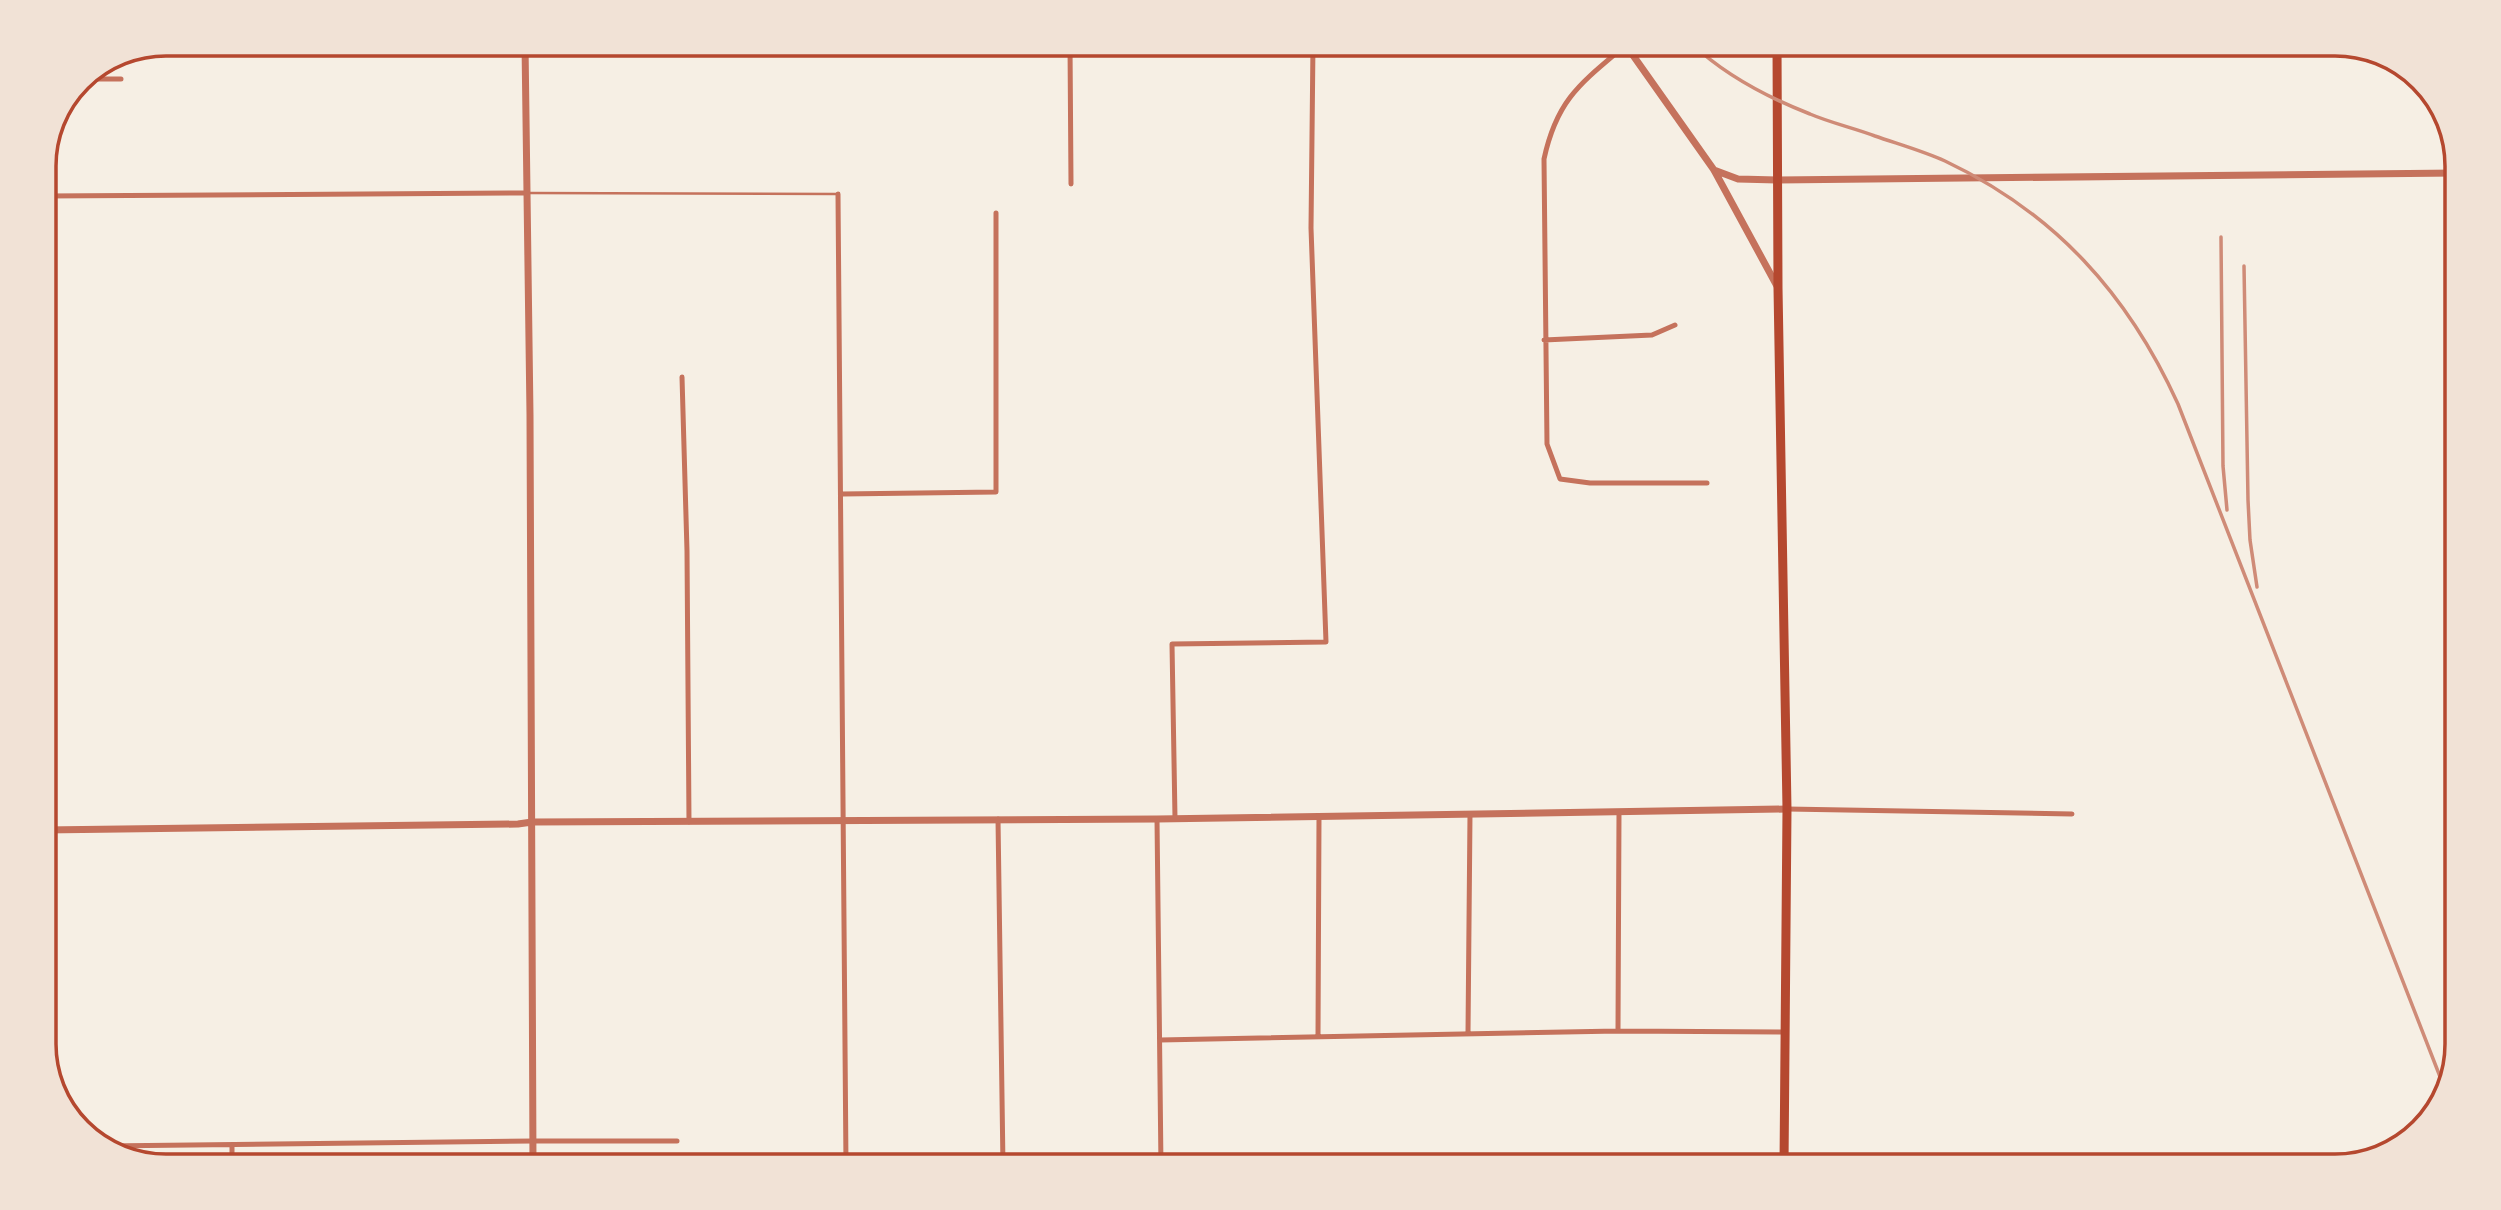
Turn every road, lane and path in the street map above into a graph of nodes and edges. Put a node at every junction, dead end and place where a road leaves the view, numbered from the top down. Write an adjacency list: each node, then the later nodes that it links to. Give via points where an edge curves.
1 (525, 56): 13 (street)
2 (1070, 56): 12 (street)
3 (1313, 56): 29 (street, via 1311,228 1326,642 1172,644)
4 (1612, 56): 19 (street, via 1577,86 1550,132 1543,171)
5 (1634, 56): 9 (street)
6 (1777, 56): 11 (main road)
7 (99, 79): 8 (street)
8 (121, 79)
9 (1714, 170): 11 (street, via 1738,179); 17 (street)
10 (2445, 173): 11 (street)
11 (1777, 180): 17 (main road)
12 (1071, 184)
13 (528, 193): 14 (lane); 15 (street); 32 (street)
14 (838, 194): 22 (street)
15 (56, 196)
16 (996, 213): 22 (street, via 996,492)
17 (1778, 288): 23 (main road)
18 (1675, 325): 19 (street, via 1652,335)
19 (1544, 340): 21 (street, via 1547,444 1560,479)
20 (682, 377): 33 (street)
21 (1707, 482)
22 (842, 494): 31 (street)
23 (1787, 809): 24 (street); 26 (street); 36 (main road)
24 (1619, 812): 25 (street); 35 (street)
25 (1470, 814): 27 (street); 37 (street)
26 (2072, 814)
27 (1319, 816): 29 (street); 38 (street)
28 (1157, 818): 29 (street); 30 (street); 39 (street)
29 (1175, 818)
30 (998, 819): 31 (street); 47 (street)
31 (845, 820): 33 (street); 46 (street)
32 (533, 822): 33 (street); 34 (street); 40 (street)
33 (688, 822)
34 (56, 830)
35 (1618, 1031): 36 (street); 37 (street)
36 (1785, 1032): 49 (main road)
37 (1468, 1033): 38 (street)
38 (1318, 1036): 39 (street)
39 (1160, 1040): 48 (street)
40 (533, 1141): 41 (street); 42 (street); 45 (street)
41 (677, 1141)
42 (232, 1145): 43 (street); 44 (street)
43 (125, 1146)
44 (232, 1154)
45 (533, 1154)
46 (846, 1154)
47 (1003, 1154)
48 (1161, 1154)
49 (1784, 1154)

